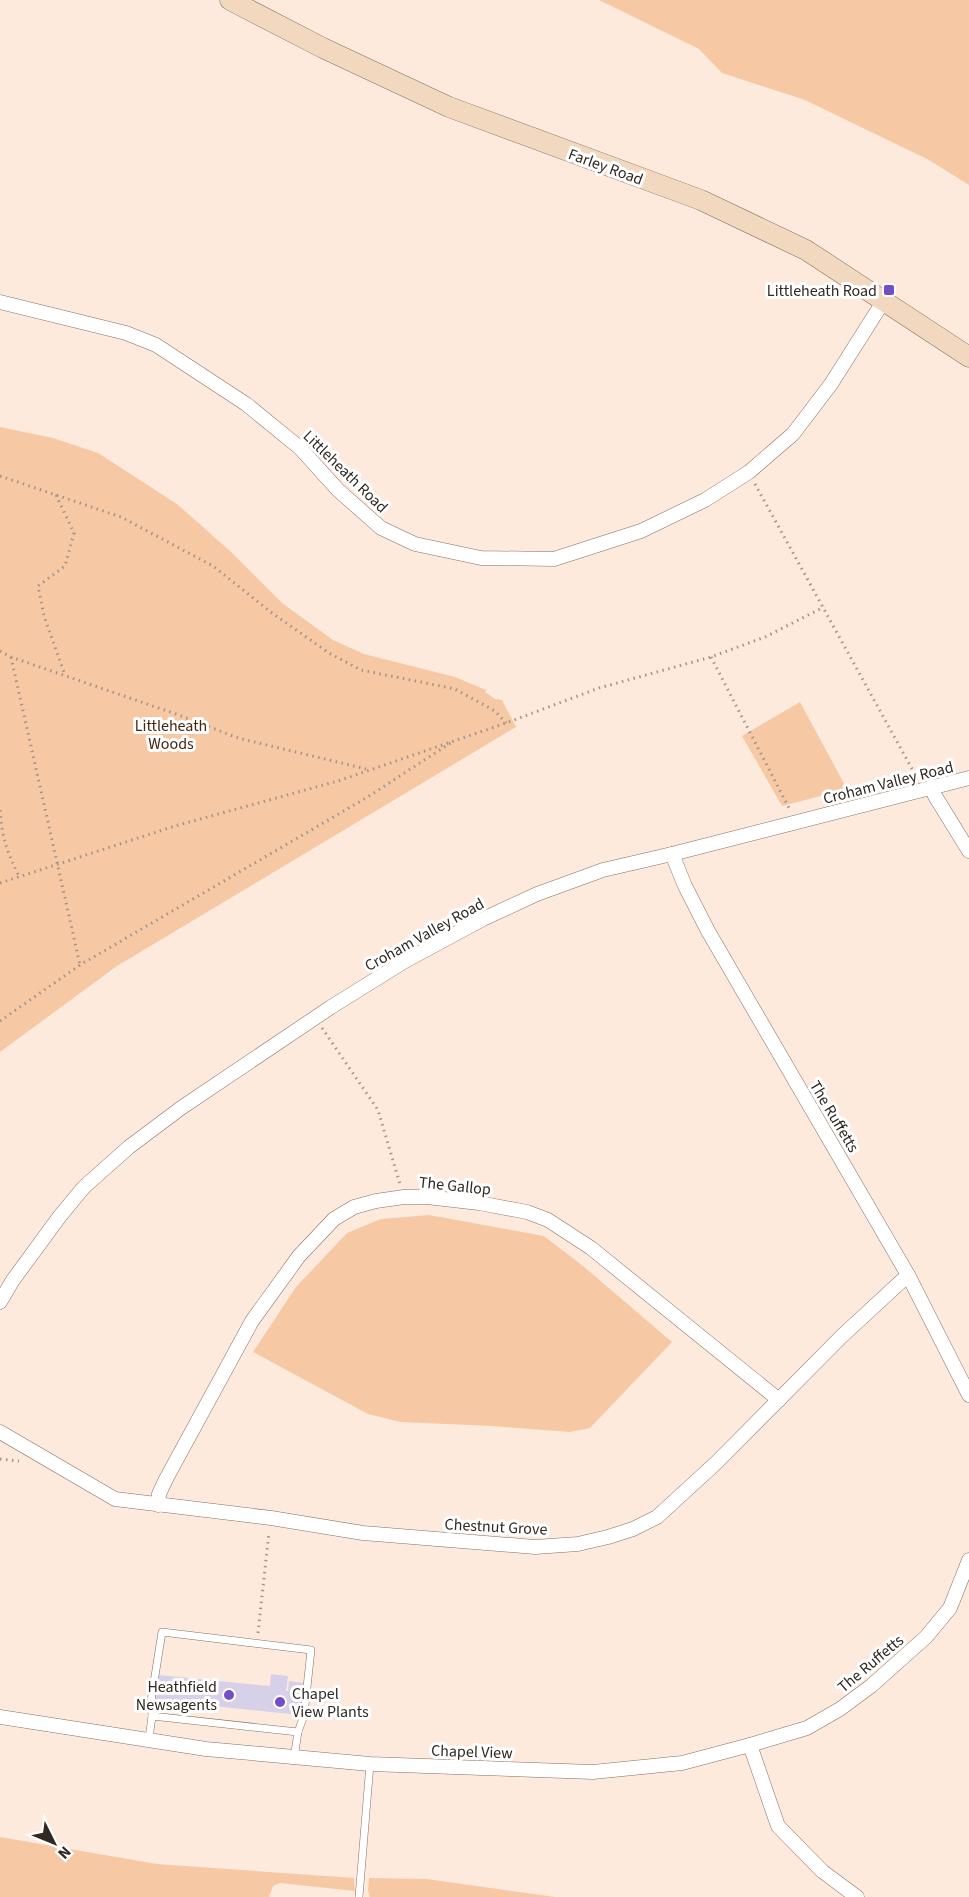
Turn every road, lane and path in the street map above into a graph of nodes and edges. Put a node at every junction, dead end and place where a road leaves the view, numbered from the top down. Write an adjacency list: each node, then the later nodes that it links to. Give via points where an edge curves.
1 (230, 0): 3 (street, Farley Road, via 449,106 701,200 806,250)
2 (0, 302): 5 (street, Littleheath Road, via 126,333 156,345 246,404 300,448 338,490 381,528 415,544 481,558 554,559 641,531 705,500)
3 (883, 302): 4 (street, Farley Road); 5 (street, Littleheath Road, via 831,384 793,434)
4 (969, 357)
5 (749, 472): 8 (path)
6 (0, 476): 7 (path)
7 (56, 495): 12 (path, via 75,534 64,566 38,586); 13 (path, via 121,517 213,566 300,633 361,670 455,689 495,711)
8 (824, 607): 11 (path, via 765,637); 16 (path)
9 (0, 651): 10 (path)
10 (11, 657): 12 (path); 23 (path)
11 (711, 657): 13 (path, via 598,688); 20 (path)
12 (65, 675): 15 (path, via 238,738)
13 (506, 723): 14 (path)
14 (459, 738): 15 (path); 26 (path, via 356,804)
15 (368, 770): 23 (path)
16 (917, 778)
17 (969, 778): 18 (street, Croham Valley Road)
18 (932, 787): 20 (street, Croham Valley Road); 21 (street)
19 (0, 810): 24 (path, via 7,852)
20 (797, 822): 22 (street, Croham Valley Road)
21 (969, 851)
22 (672, 854): 27 (street, Croham Valley Road, via 603,870 537,894 405,961); 30 (street, The Ruffetts, via 708,931)
23 (57, 863): 24 (path); 26 (path)
24 (20, 876): 25 (path)
25 (0, 883)
26 (80, 965): 28 (path)
27 (315, 1017): 29 (path, via 378,1110); 31 (street, Croham Valley Road, via 129,1146 84,1188)
28 (0, 1021)
29 (404, 1197): 33 (street, The Gallop, via 479,1203 548,1220 591,1248); 35 (street, The Gallop, via 354,1207 334,1220 299,1256 252,1321 166,1479)
30 (908, 1275): 32 (street, The Ruffetts); 33 (street, Chestnut Grove)
31 (0, 1302)
32 (969, 1395)
33 (779, 1400): 36 (street, Chestnut Grove, via 657,1517 633,1529 578,1544 535,1547 363,1533)
34 (0, 1432): 35 (street, Chestnut Grove, via 115,1499)
35 (158, 1505): 36 (street, Chestnut Grove)
36 (271, 1518): 38 (path)
37 (969, 1560): 43 (street, The Ruffetts, via 950,1608 926,1637 871,1686 807,1728)
38 (256, 1643): 39 (lane, via 162,1632); 41 (lane, via 311,1650 304,1715)
39 (152, 1716): 41 (lane); 42 (lane)
40 (0, 1717): 42 (street, Chapel View)
41 (298, 1732): 44 (lane)
42 (149, 1739): 44 (street, Chapel View)
43 (750, 1745): 45 (street, Chapel View, via 682,1763 593,1772); 47 (street, via 778,1826 822,1870)
44 (294, 1758): 45 (street, Chapel View)
45 (370, 1764): 46 (lane)
46 (359, 1897)
47 (857, 1897)

